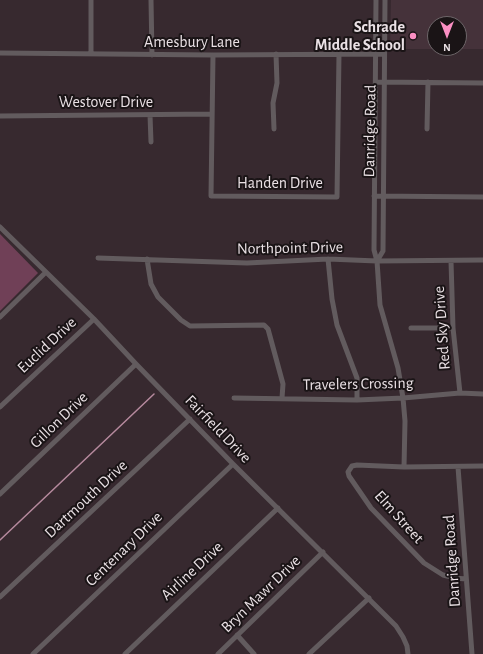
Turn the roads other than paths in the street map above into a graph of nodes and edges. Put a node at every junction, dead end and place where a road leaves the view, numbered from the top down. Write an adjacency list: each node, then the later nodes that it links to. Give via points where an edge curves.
1 (91, 0): 6 (street)
2 (151, 0): 11 (street)
3 (376, 0): 9 (street, Danridge Road)
4 (385, 0): 10 (street, Danridge Road)
5 (0, 53): 6 (street, Amesbury Lane)
6 (91, 53): 11 (street, Amesbury Lane)
7 (276, 54): 8 (street, Amesbury Lane); 12 (street, Amesbury Lane); 20 (street)
8 (339, 54): 9 (street, Amesbury Lane); 17 (street, Handen Drive, via 337,197 211,196)
9 (376, 54): 10 (street, Amesbury Lane); 13 (street, Danridge Road)
10 (384, 54): 14 (street, Danridge Road)
11 (152, 55): 12 (street, Amesbury Lane)
12 (213, 55): 17 (street)
13 (376, 82): 14 (street); 23 (street, Danridge Road)
14 (384, 82): 15 (street); 24 (street, Danridge Road)
15 (428, 82): 16 (street); 21 (street)
16 (483, 83)
17 (212, 114): 18 (street, Westover Drive)
18 (150, 115): 19 (street, Westover Drive); 22 (street)
19 (0, 116)
20 (274, 129)
21 (427, 129)
22 (151, 142)
23 (374, 196): 24 (street); 31 (street, Danridge Road, via 374,250)
24 (382, 196): 25 (street); 31 (street, Danridge Road, via 382,251)
25 (483, 197)
26 (0, 227): 33 (street, Fairfield Drive)
27 (98, 258): 29 (street, Northpoint Drive)
28 (328, 259): 29 (street, Northpoint Drive, via 247,263); 31 (street, Northpoint Drive); 44 (street, via 337,325 357,378)
29 (147, 260): 42 (street, via 151,284 158,297 190,326 264,325 268,329 283,384)
30 (483, 260): 32 (street, Northpoint Drive)
31 (377, 261): 32 (street, Northpoint Drive); 43 (street, Danridge Road, via 380,305 398,368)
32 (451, 261): 37 (street, Red Sky Drive)
33 (46, 273): 34 (street); 35 (street, Fairfield Drive)
34 (0, 317)
35 (94, 319): 38 (street, Fairfield Drive); 45 (street, Euclid Drive)
36 (411, 328): 37 (street)
37 (453, 328): 39 (street, Red Sky Drive)
38 (136, 364): 46 (street, Fairfield Drive); 51 (street, Gillon Drive)
39 (460, 393): 40 (street, Travelers Crossing); 43 (street, Travelers Crossing)
40 (483, 394)
41 (234, 398): 42 (street, Travelers Crossing)
42 (282, 398): 44 (street, Travelers Crossing)
43 (403, 398): 44 (street, Travelers Crossing); 49 (street, Danridge Road)
44 (357, 400)
45 (0, 407)
46 (190, 419): 47 (street, Fairfield Drive); 55 (street, Dartmouth Drive)
47 (233, 464): 52 (street, Fairfield Drive); 58 (street, Centenary Drive)
48 (483, 466): 50 (street)
49 (404, 467): 50 (street); 54 (street, Elm Street, via 357,465 348,472 371,508 424,563 443,575)
50 (458, 467): 54 (street, Danridge Road)
51 (0, 494)
52 (278, 508): 53 (street, Fairfield Drive); 59 (street, Airline Drive)
53 (323, 552): 56 (street, Fairfield Drive); 57 (street, Bryn Mawr Drive)
54 (466, 578): 64 (street, Danridge Road)
55 (0, 597)
56 (369, 598): 62 (street); 63 (street, Fairfield Drive, via 396,626 403,637)
57 (237, 635): 60 (street, Bryn Mawr Drive); 61 (street)
58 (34, 654)
59 (125, 654)
60 (218, 654)
61 (254, 654)
62 (309, 654)
63 (408, 654)
64 (472, 654)

